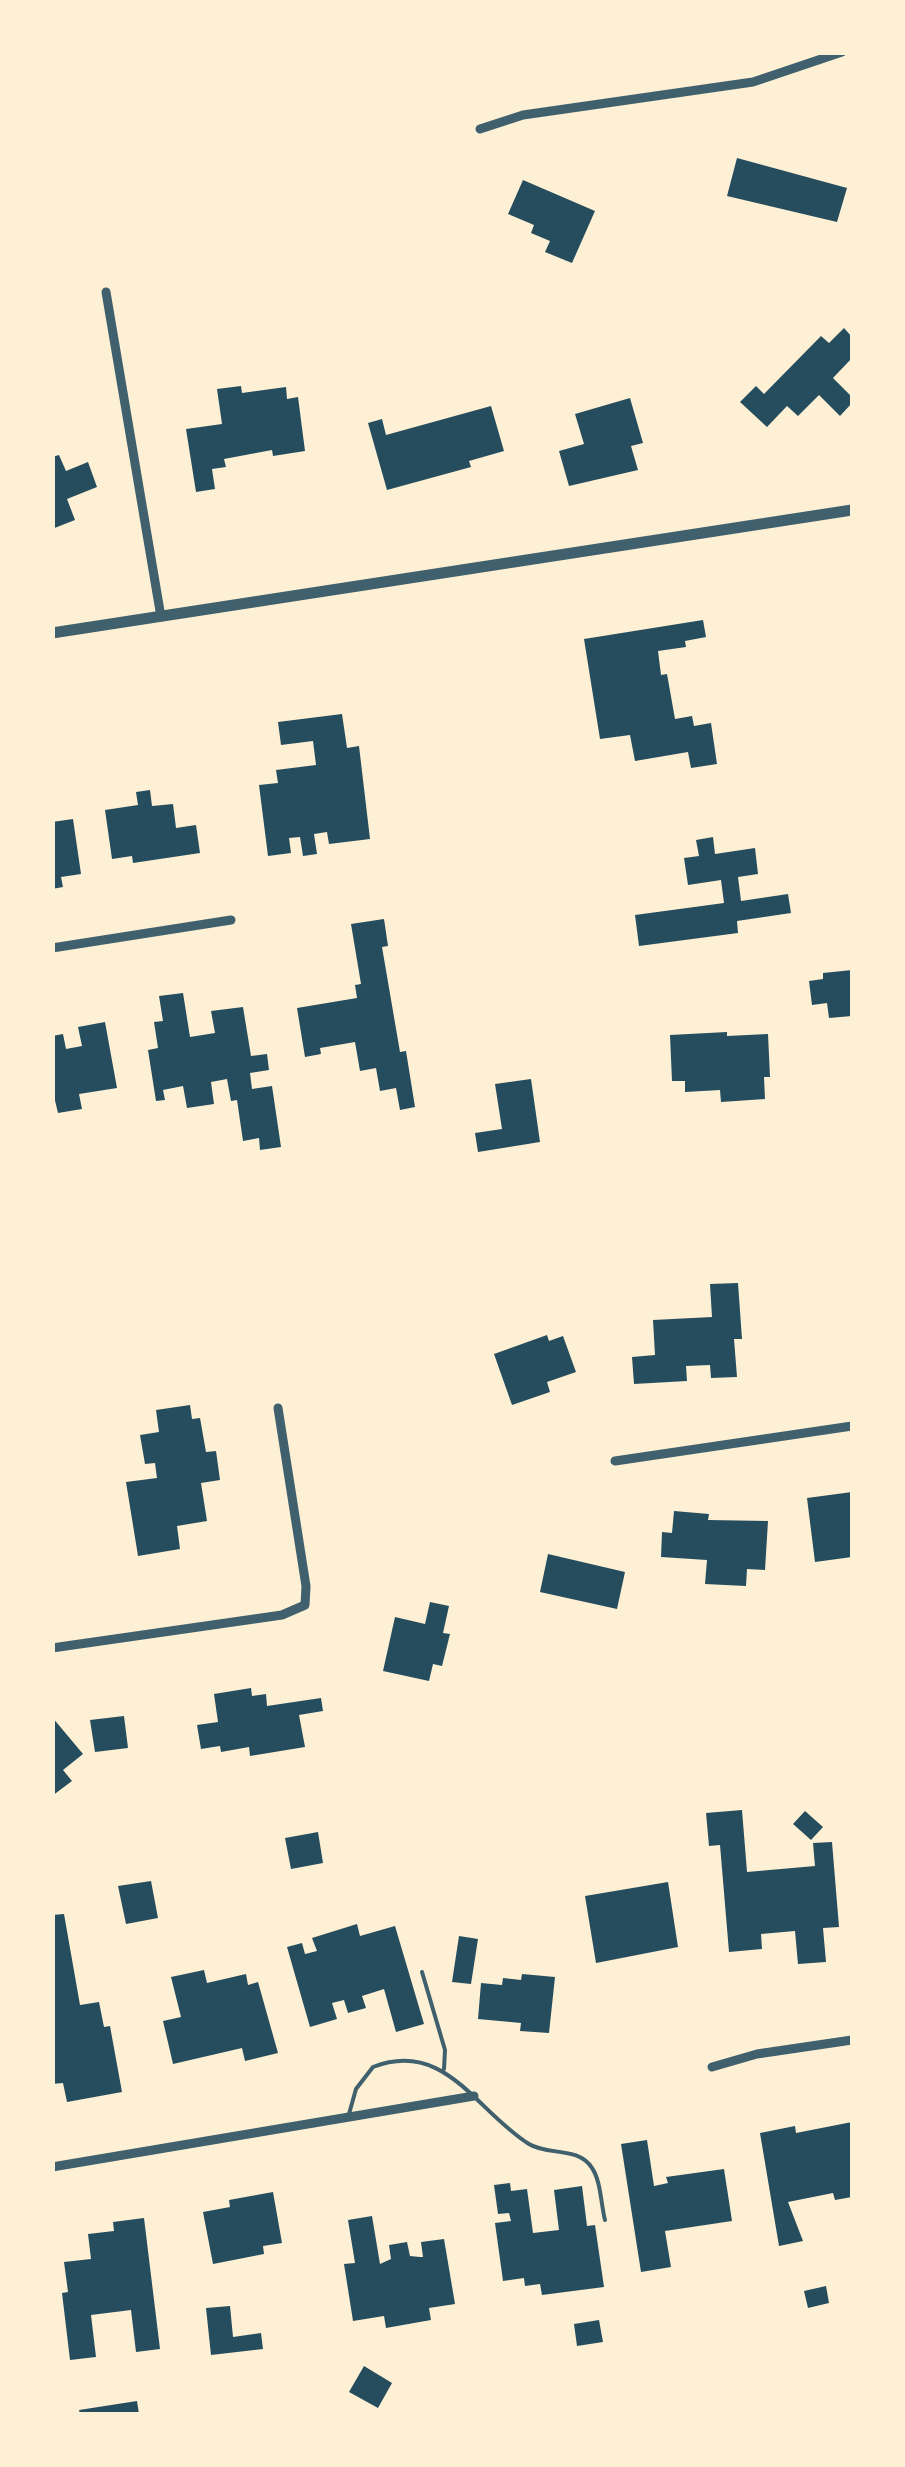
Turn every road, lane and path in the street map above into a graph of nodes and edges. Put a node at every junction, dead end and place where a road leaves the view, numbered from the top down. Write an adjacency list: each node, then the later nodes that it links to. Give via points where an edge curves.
1 (842, 52): 2 (street, via 753,82 523,116)
2 (480, 130)
3 (106, 292): 5 (street)
4 (852, 510): 5 (street)
5 (162, 616): 6 (street)
6 (52, 633)
7 (230, 920): 8 (street)
8 (52, 948)
9 (278, 1408): 12 (street, via 305,1605 282,1615)
10 (852, 1426): 11 (street)
11 (615, 1462)
12 (52, 1648)
13 (422, 1972): 16 (lane)
14 (852, 2040): 15 (street)
15 (712, 2067)
16 (444, 2068): 17 (lane); 18 (lane, via 404,2061 373,2067 356,2089)
17 (474, 2096): 18 (street); 20 (lane, via 533,2146 585,2160 594,2171)
18 (349, 2117): 19 (street)
19 (52, 2167)
20 (604, 2220)

